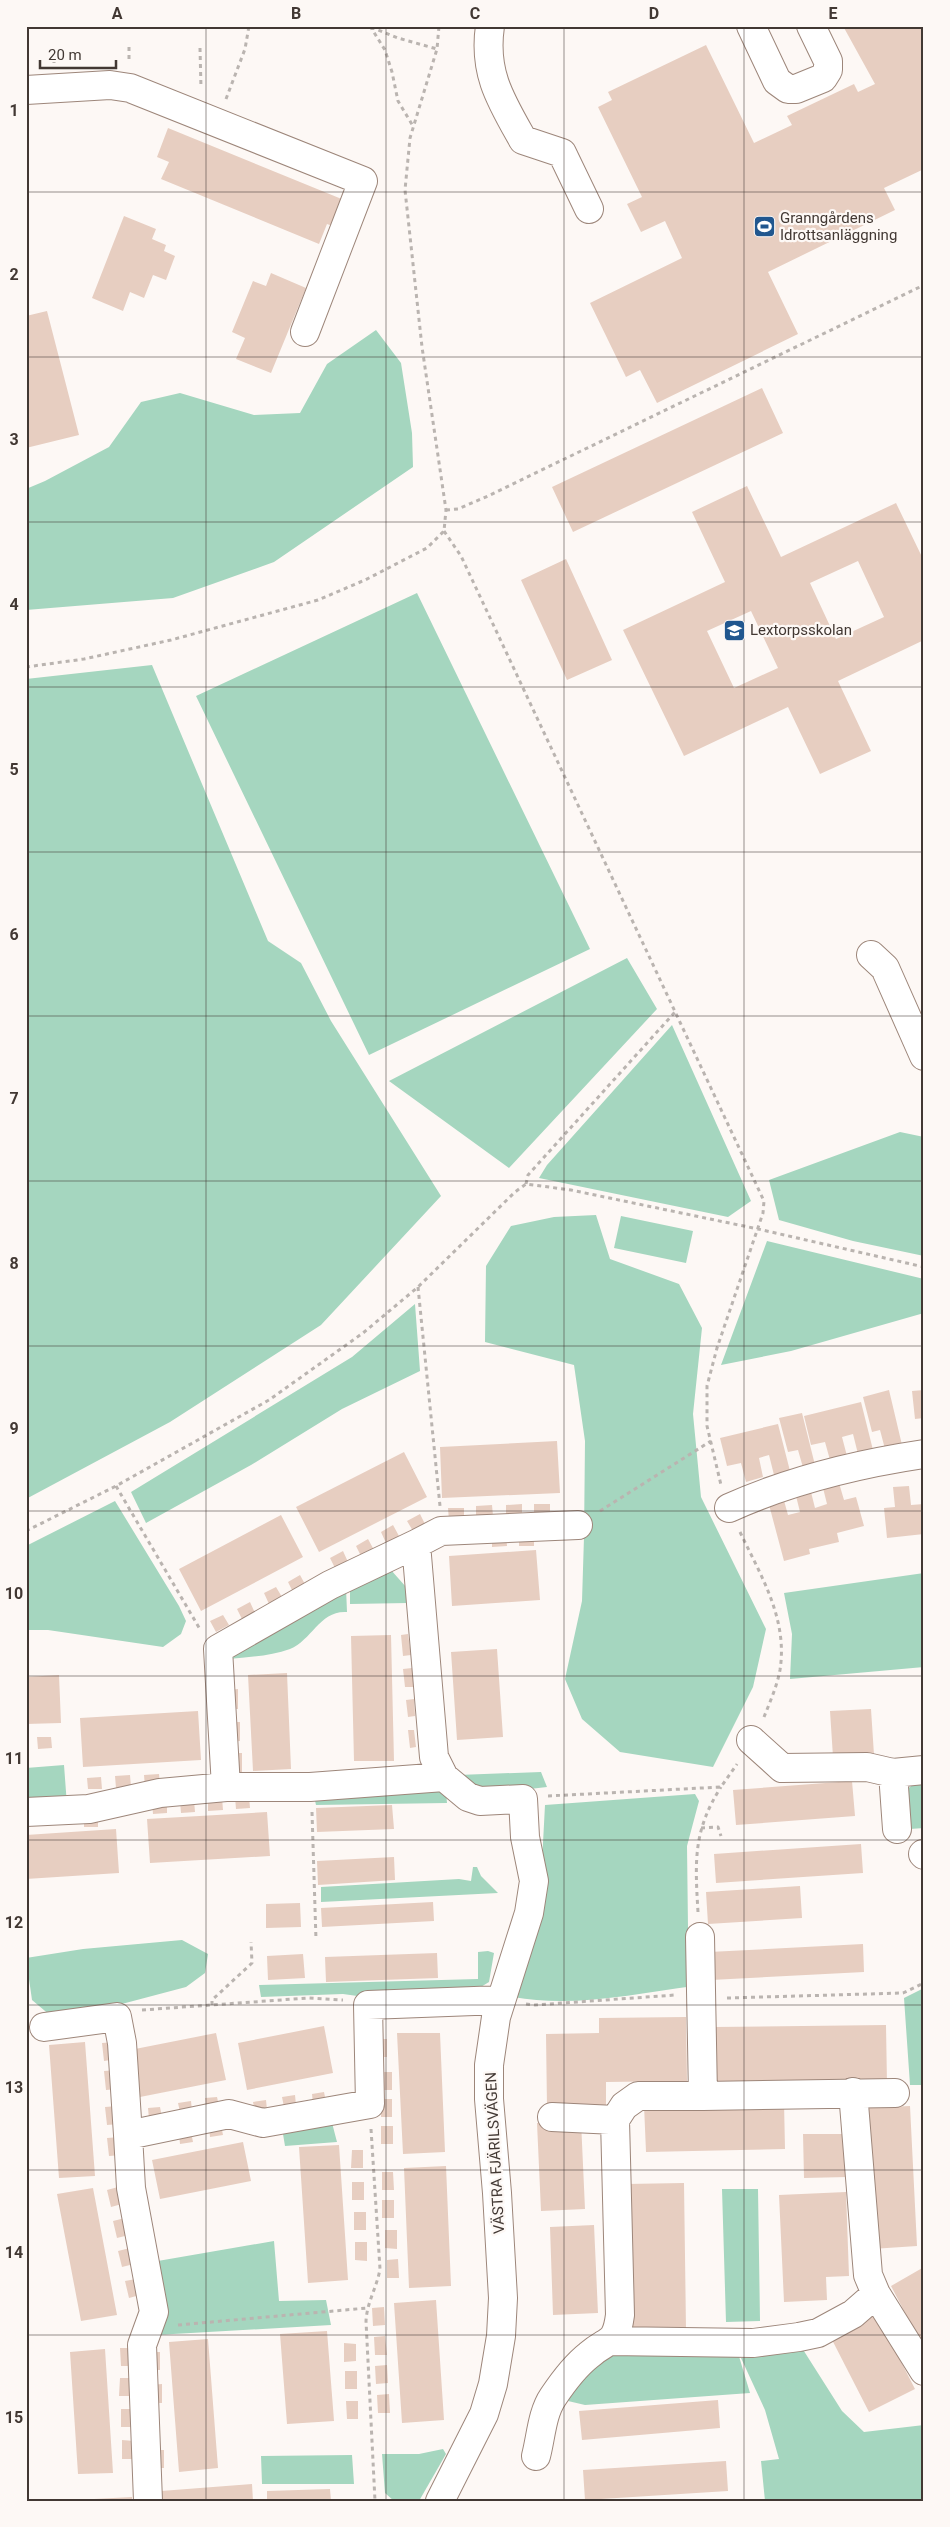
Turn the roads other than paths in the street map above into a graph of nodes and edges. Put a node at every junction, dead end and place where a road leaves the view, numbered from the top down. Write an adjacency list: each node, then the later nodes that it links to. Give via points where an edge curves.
1 (490, 26): 5 (street, via 488,58 498,96 522,140 562,153)
2 (751, 26): 3 (street, via 777,80 788,89 823,78 828,70 828,61)
3 (811, 26)
4 (26, 90): 6 (street, via 110,85 130,88 363,181)
5 (589, 209)
6 (305, 332)
7 (871, 955): 8 (street, via 885,968)
8 (924, 1056)
9 (924, 1454): 10 (street, via 813,1477)
10 (729, 1508)
11 (578, 1525): 12 (street, via 441,1531)
12 (416, 1544): 16 (street, via 434,1757); 17 (street, via 330,1585 218,1648)
13 (751, 1740): 15 (street, via 782,1768 867,1767)
14 (924, 1770): 15 (street)
15 (893, 1772): 19 (street)
16 (444, 1778): 17 (street, via 310,1787); 21 (street, VÄSTRA FJÄRILSVÄGEN, via 468,1798 480,1801 523,1799 525,1837 534,1881 529,1913)
17 (226, 1786): 18 (street, via 160,1793 89,1809)
18 (26, 1812)
19 (897, 1829)
20 (700, 1937): 25 (street)
21 (501, 2000): 28 (street, via 368,2005 370,2104 263,2123 229,2114); 34 (street, VÄSTRA FJÄRILSVÄGEN, via 493,2037 489,2099 503,2298 501,2336 484,2414)
22 (32, 2025): 28 (street, via 117,2017 122,2043)
23 (853, 2092): 24 (street); 25 (street); 29 (street, via 868,2275)
24 (895, 2093)
25 (703, 2096): 27 (street, via 638,2096 624,2106)
26 (552, 2117): 27 (street)
27 (615, 2120): 30 (street, via 620,2315 618,2331)
28 (128, 2134): 33 (street, via 131,2188 154,2312 142,2345)
29 (876, 2294): 30 (street, via 853,2314 818,2333 799,2337 752,2343); 31 (street)
30 (610, 2341): 32 (street, via 590,2353 552,2398)
31 (924, 2371)
32 (536, 2456)
33 (148, 2501)
34 (440, 2501)

